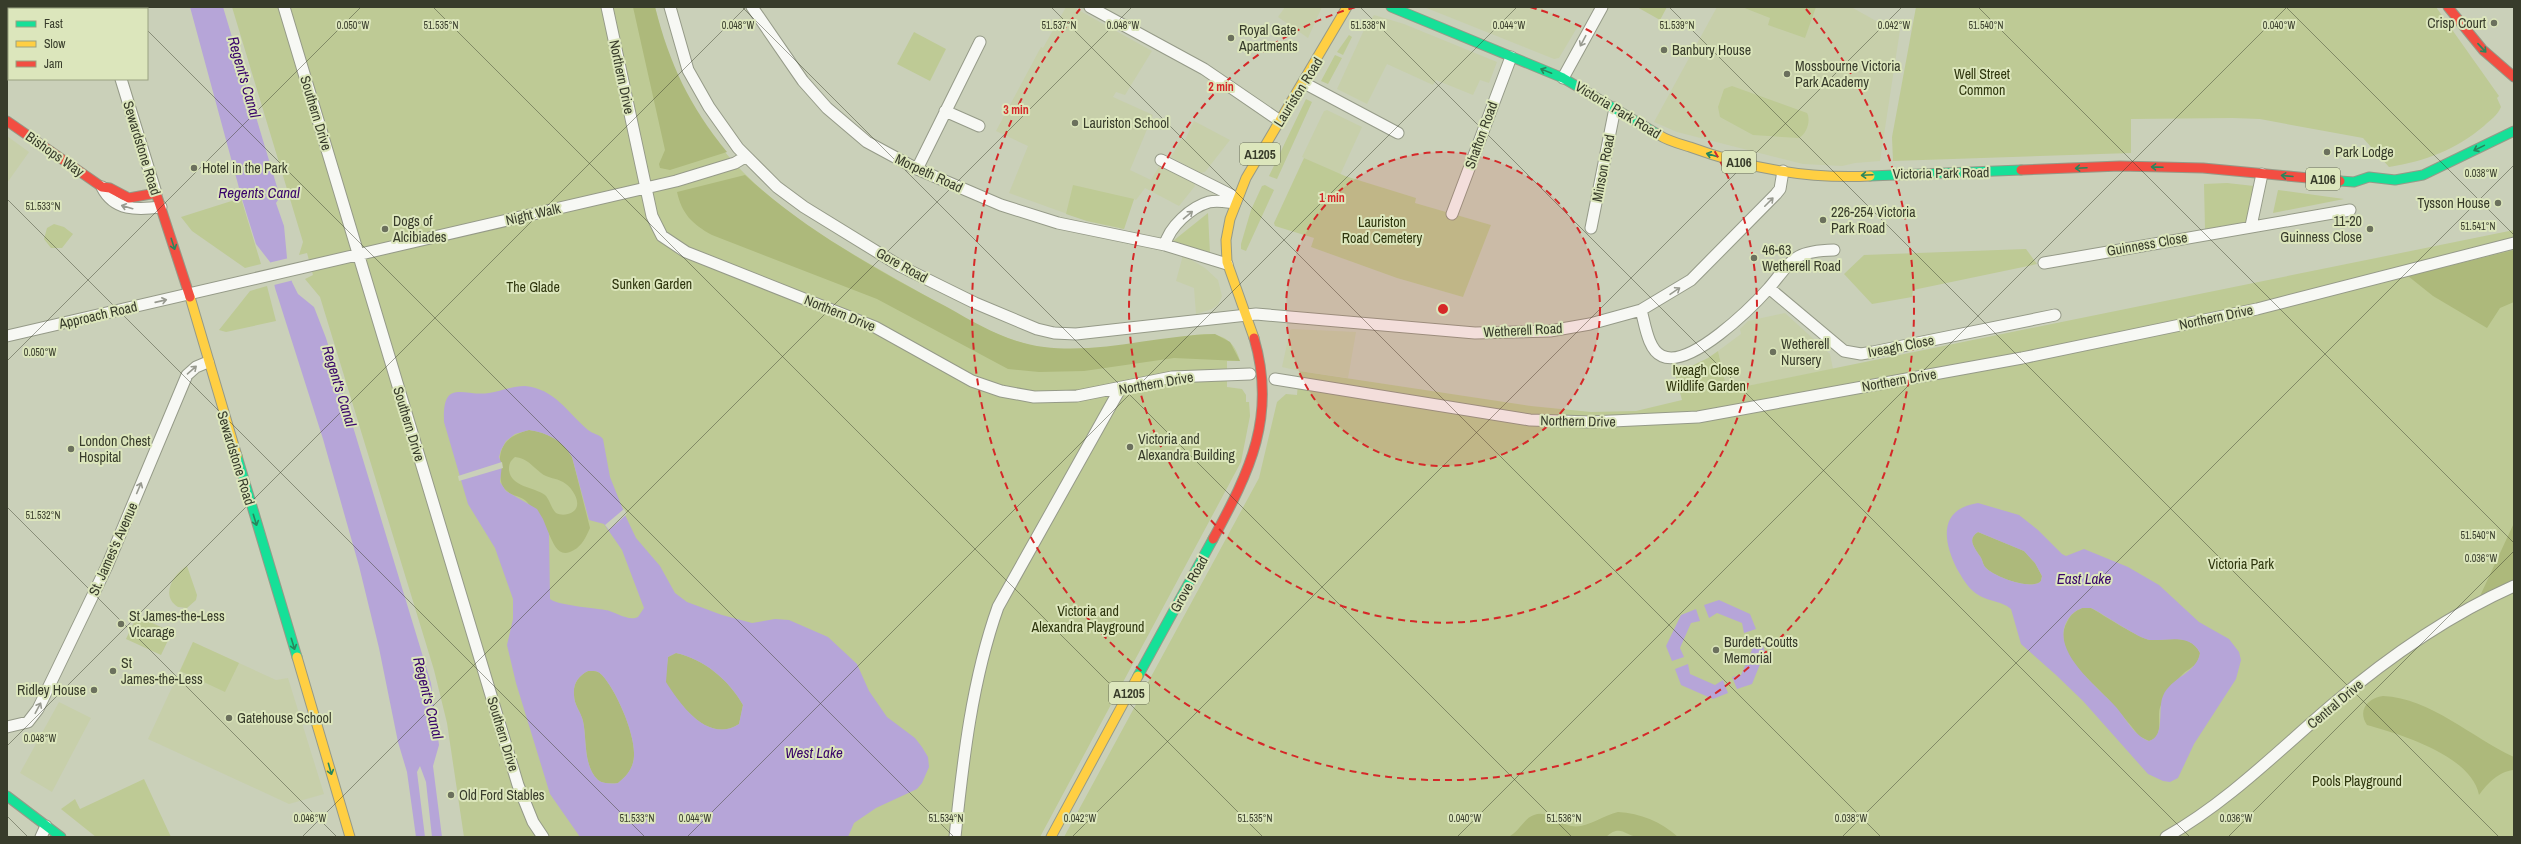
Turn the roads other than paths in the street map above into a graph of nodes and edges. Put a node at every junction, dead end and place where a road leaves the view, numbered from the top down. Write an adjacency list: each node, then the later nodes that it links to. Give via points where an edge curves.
1 (284, 7): 40 (street, Southern Drive)
2 (607, 7): 29 (street, Northern Drive)
3 (670, 7): 23 (street, Gore Road, via 688,70 709,107)
4 (752, 7): 25 (street, Morpeth Road, via 803,82 827,108 867,142)
5 (1090, 7): 19 (street, via 1204,69)
6 (1348, 7): 15 (main road, Lauriston Road / A1205)
7 (1391, 7): 11 (main road, Victoria Park Road / A106)
8 (1602, 7): 13 (street, one-way to 13)
9 (2448, 7): 12 (main road, one-way to 12, via 2483,50)
10 (980, 42): 17 (street)
11 (1511, 57): 13 (main road, Victoria Park Road / A106, one-way to 11); 34 (street, Shafton Road)
12 (2514, 77)
13 (1563, 78): 16 (main road, Victoria Park Road / A106)
14 (121, 80): 30 (street, Sewardstone Road)
15 (1304, 83): 19 (main road, Lauriston Road / A1205); 22 (street)
16 (1615, 108): 26 (main road, Victoria Park Road / A106, one-way to 16, via 1689,148 1662,137); 36 (street, Minson Road)
17 (945, 111): 20 (street); 25 (street)
18 (7, 120): 28 (main road, Bishops Way)
19 (1280, 121): 31 (main road, Lauriston Road / A1205, via 1256,160)
20 (979, 126)
21 (2514, 131): 27 (main road, Victoria Park Road / A106, one-way to 27, via 2435,170 2396,180 2368,178 2354,182)
22 (1398, 133)
23 (745, 157): 29 (street, Night Walk, via 735,163); 47 (street, Gore Road, via 804,207 900,266 1005,317 1037,329 1076,334)
24 (1161, 160): 31 (street)
25 (917, 169): 38 (street, Morpeth Road, via 1001,205 1058,223)
26 (1783, 171): 27 (main road, Victoria Park Road / A106, one-way to 26, via 2203,168 2120,166 1832,178); 46 (street, Wetherell Road, one-way to 26, via 1667,297 1707,266 1776,194 1780,189)
27 (2262, 174): 35 (street)
28 (102, 187): 30 (main road, Bishops Way, via 111,187 124,196 138,198); 32 (street, Bishops Way, one-way to 28, via 140,210 124,207 107,196)
29 (645, 188): 40 (street, Night Walk); 53 (street, Northern Drive, via 654,223 667,241 703,260 876,327 972,381 1001,391 1034,397 1077,396)
30 (156, 193): 32 (main road, Sewardstone Road)
31 (1236, 201): 38 (street, one-way to 31, via 1170,231 1193,210 1203,204); 42 (main road, Lauriston Road / A1205, via 1226,236)
32 (160, 207): 45 (main road, Sewardstone Road, one-way to 45)
33 (2350, 210): 35 (street, Guinness Close)
34 (1452, 214)
35 (2251, 226): 41 (street, Guinness Close)
36 (1591, 228)
37 (2514, 243): 52 (street, Northern Drive, via 2249,310 2022,358 1698,416 1591,422 1530,420)
38 (1165, 245): 42 (street, Morpeth Road)
39 (1834, 250): 44 (street, via 1802,253 1794,258)
40 (359, 255): 43 (street, Night Walk); 61 (street, Southern Drive, via 518,785 533,822)
41 (2044, 263)
42 (1227, 264): 47 (main road, Lauriston Road / A1205)
43 (247, 279): 45 (street, Approach Road)
44 (1769, 288): 46 (street, via 1733,322 1690,353 1677,358 1662,356 1655,350); 48 (street, Iveagh Close, via 1837,347 1852,354)
45 (189, 294): 49 (street, Approach Road, one-way to 45); 50 (main road, Sewardstone Road)
46 (1641, 310): 47 (street, Wetherell Road, via 1590,324 1550,331 1475,332)
47 (1246, 314): 63 (main road, Grove Road / A1205, via 1263,377 1260,426 1254,456 1237,495)
48 (2055, 315)
49 (7, 336)
50 (208, 362): 55 (street, St. James's Avenue, one-way to 50, via 22,724 34,716 107,566 187,375 196,367); 60 (main road, Sewardstone Road, one-way to 60)
51 (1250, 374): 53 (street, Northern Drive, via 1172,377)
52 (1275, 379)
53 (1120, 389): 62 (street, via 998,607 978,676)
54 (2514, 586): 64 (street, Central Drive, via 2474,606 2418,640 2333,704 2223,799)
55 (7, 727)
56 (7, 796): 57 (main road)
57 (46, 826): 58 (street); 59 (main road)
58 (41, 837)
59 (61, 837)
60 (350, 837)
61 (543, 837)
62 (955, 837)
63 (1051, 837)
64 (2166, 837)

